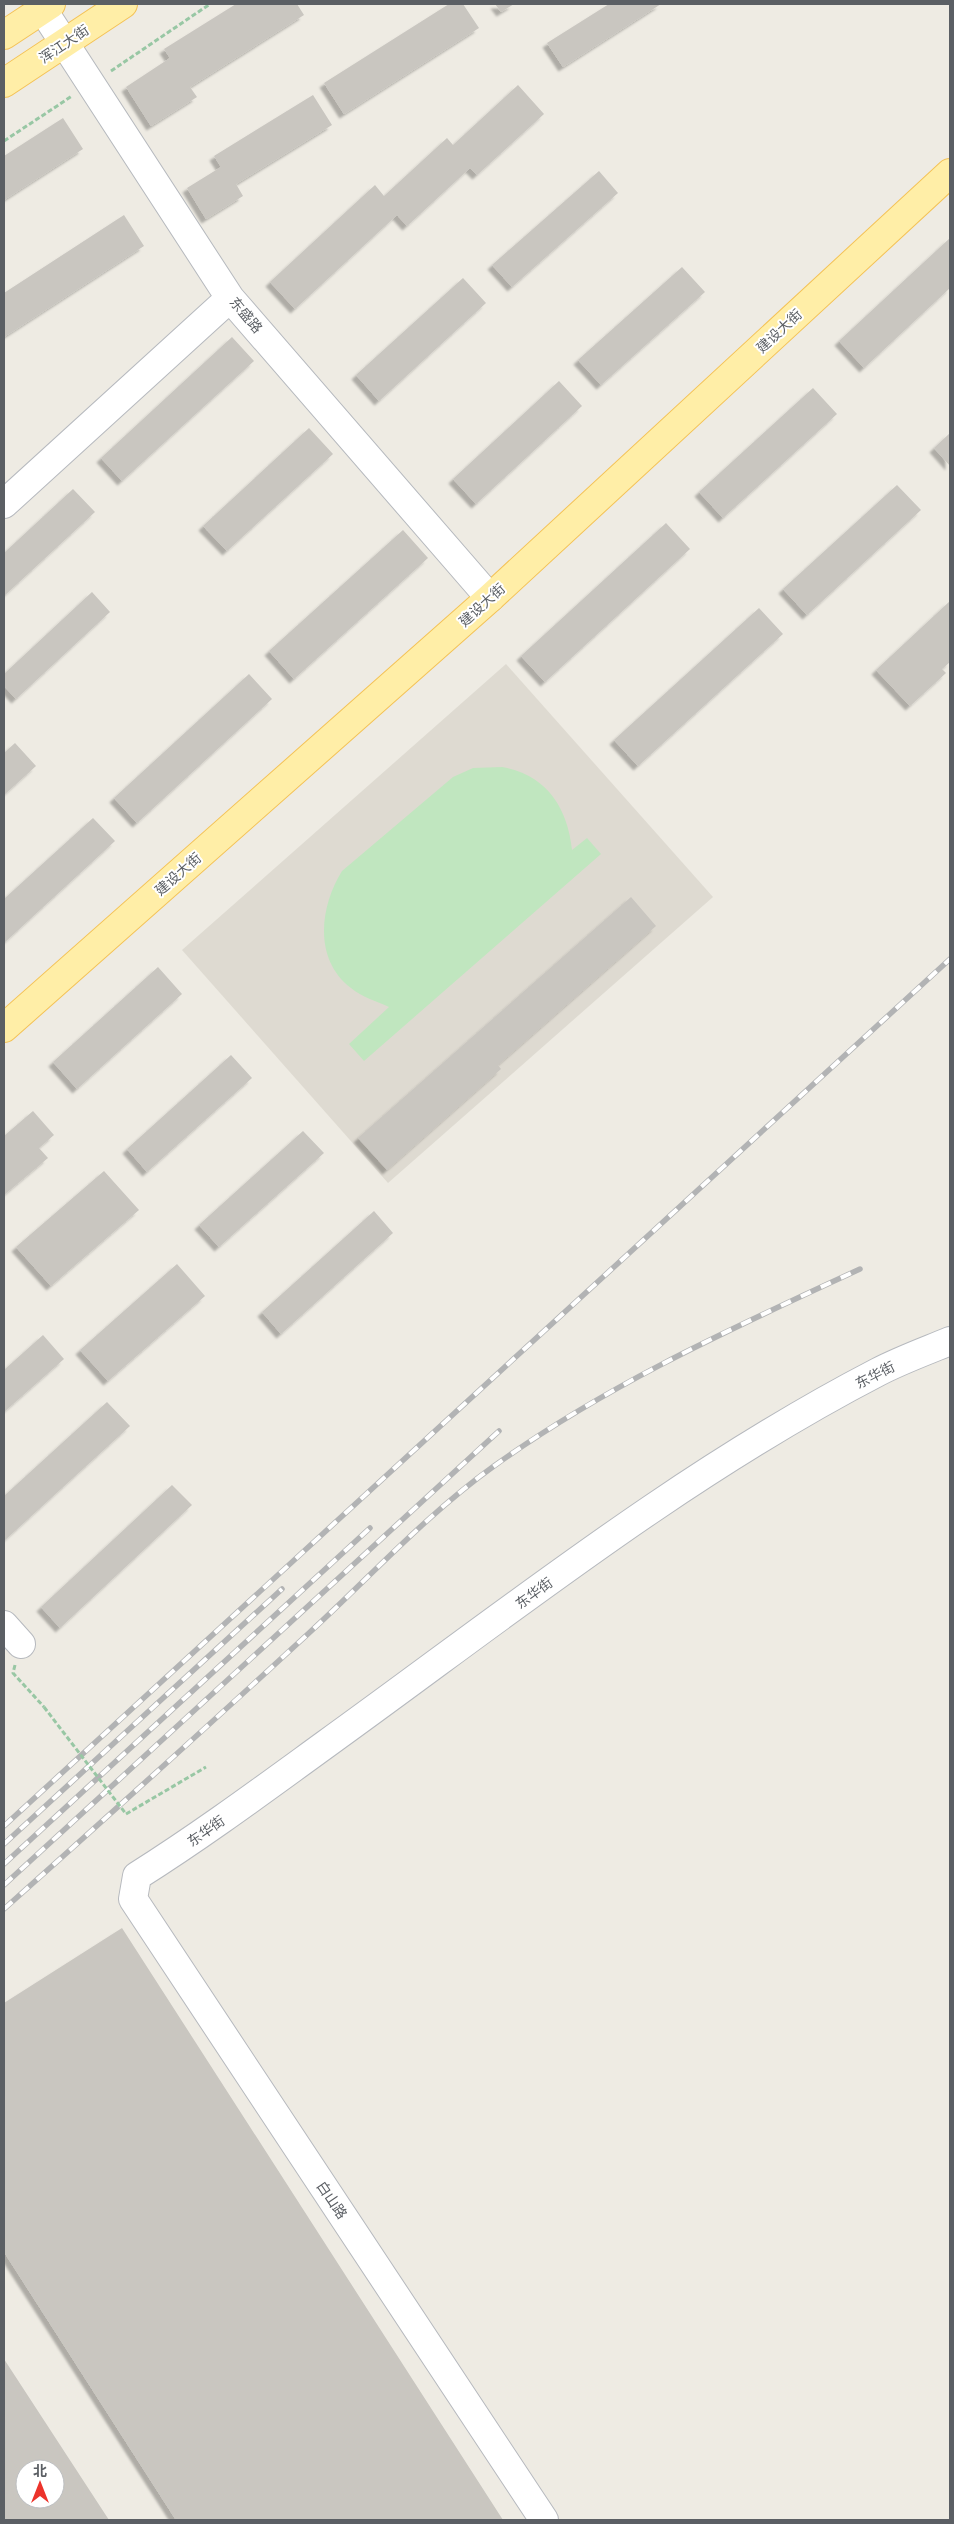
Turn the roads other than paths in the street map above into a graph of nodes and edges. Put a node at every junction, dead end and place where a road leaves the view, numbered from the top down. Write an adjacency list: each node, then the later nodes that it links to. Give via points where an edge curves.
1 (124, 4): 4 (main road, 浑江大街)
2 (44, 6): 3 (main road); 4 (street, 东盛路)
3 (4, 35)
4 (65, 44): 5 (main road, 浑江大街); 7 (street, 东盛路)
5 (4, 83)
6 (950, 173): 9 (main road, 建设大街)
7 (230, 298): 8 (street); 9 (street, 东盛路)
8 (4, 504)
9 (490, 598): 10 (main road, 建设大街)
10 (4, 1028)
11 (950, 1341): 12 (street, 东华街, via 880,1371 679,1491 230,1814)
12 (137, 1876): 13 (street, 白山路, via 133,1899)
13 (544, 2520)

